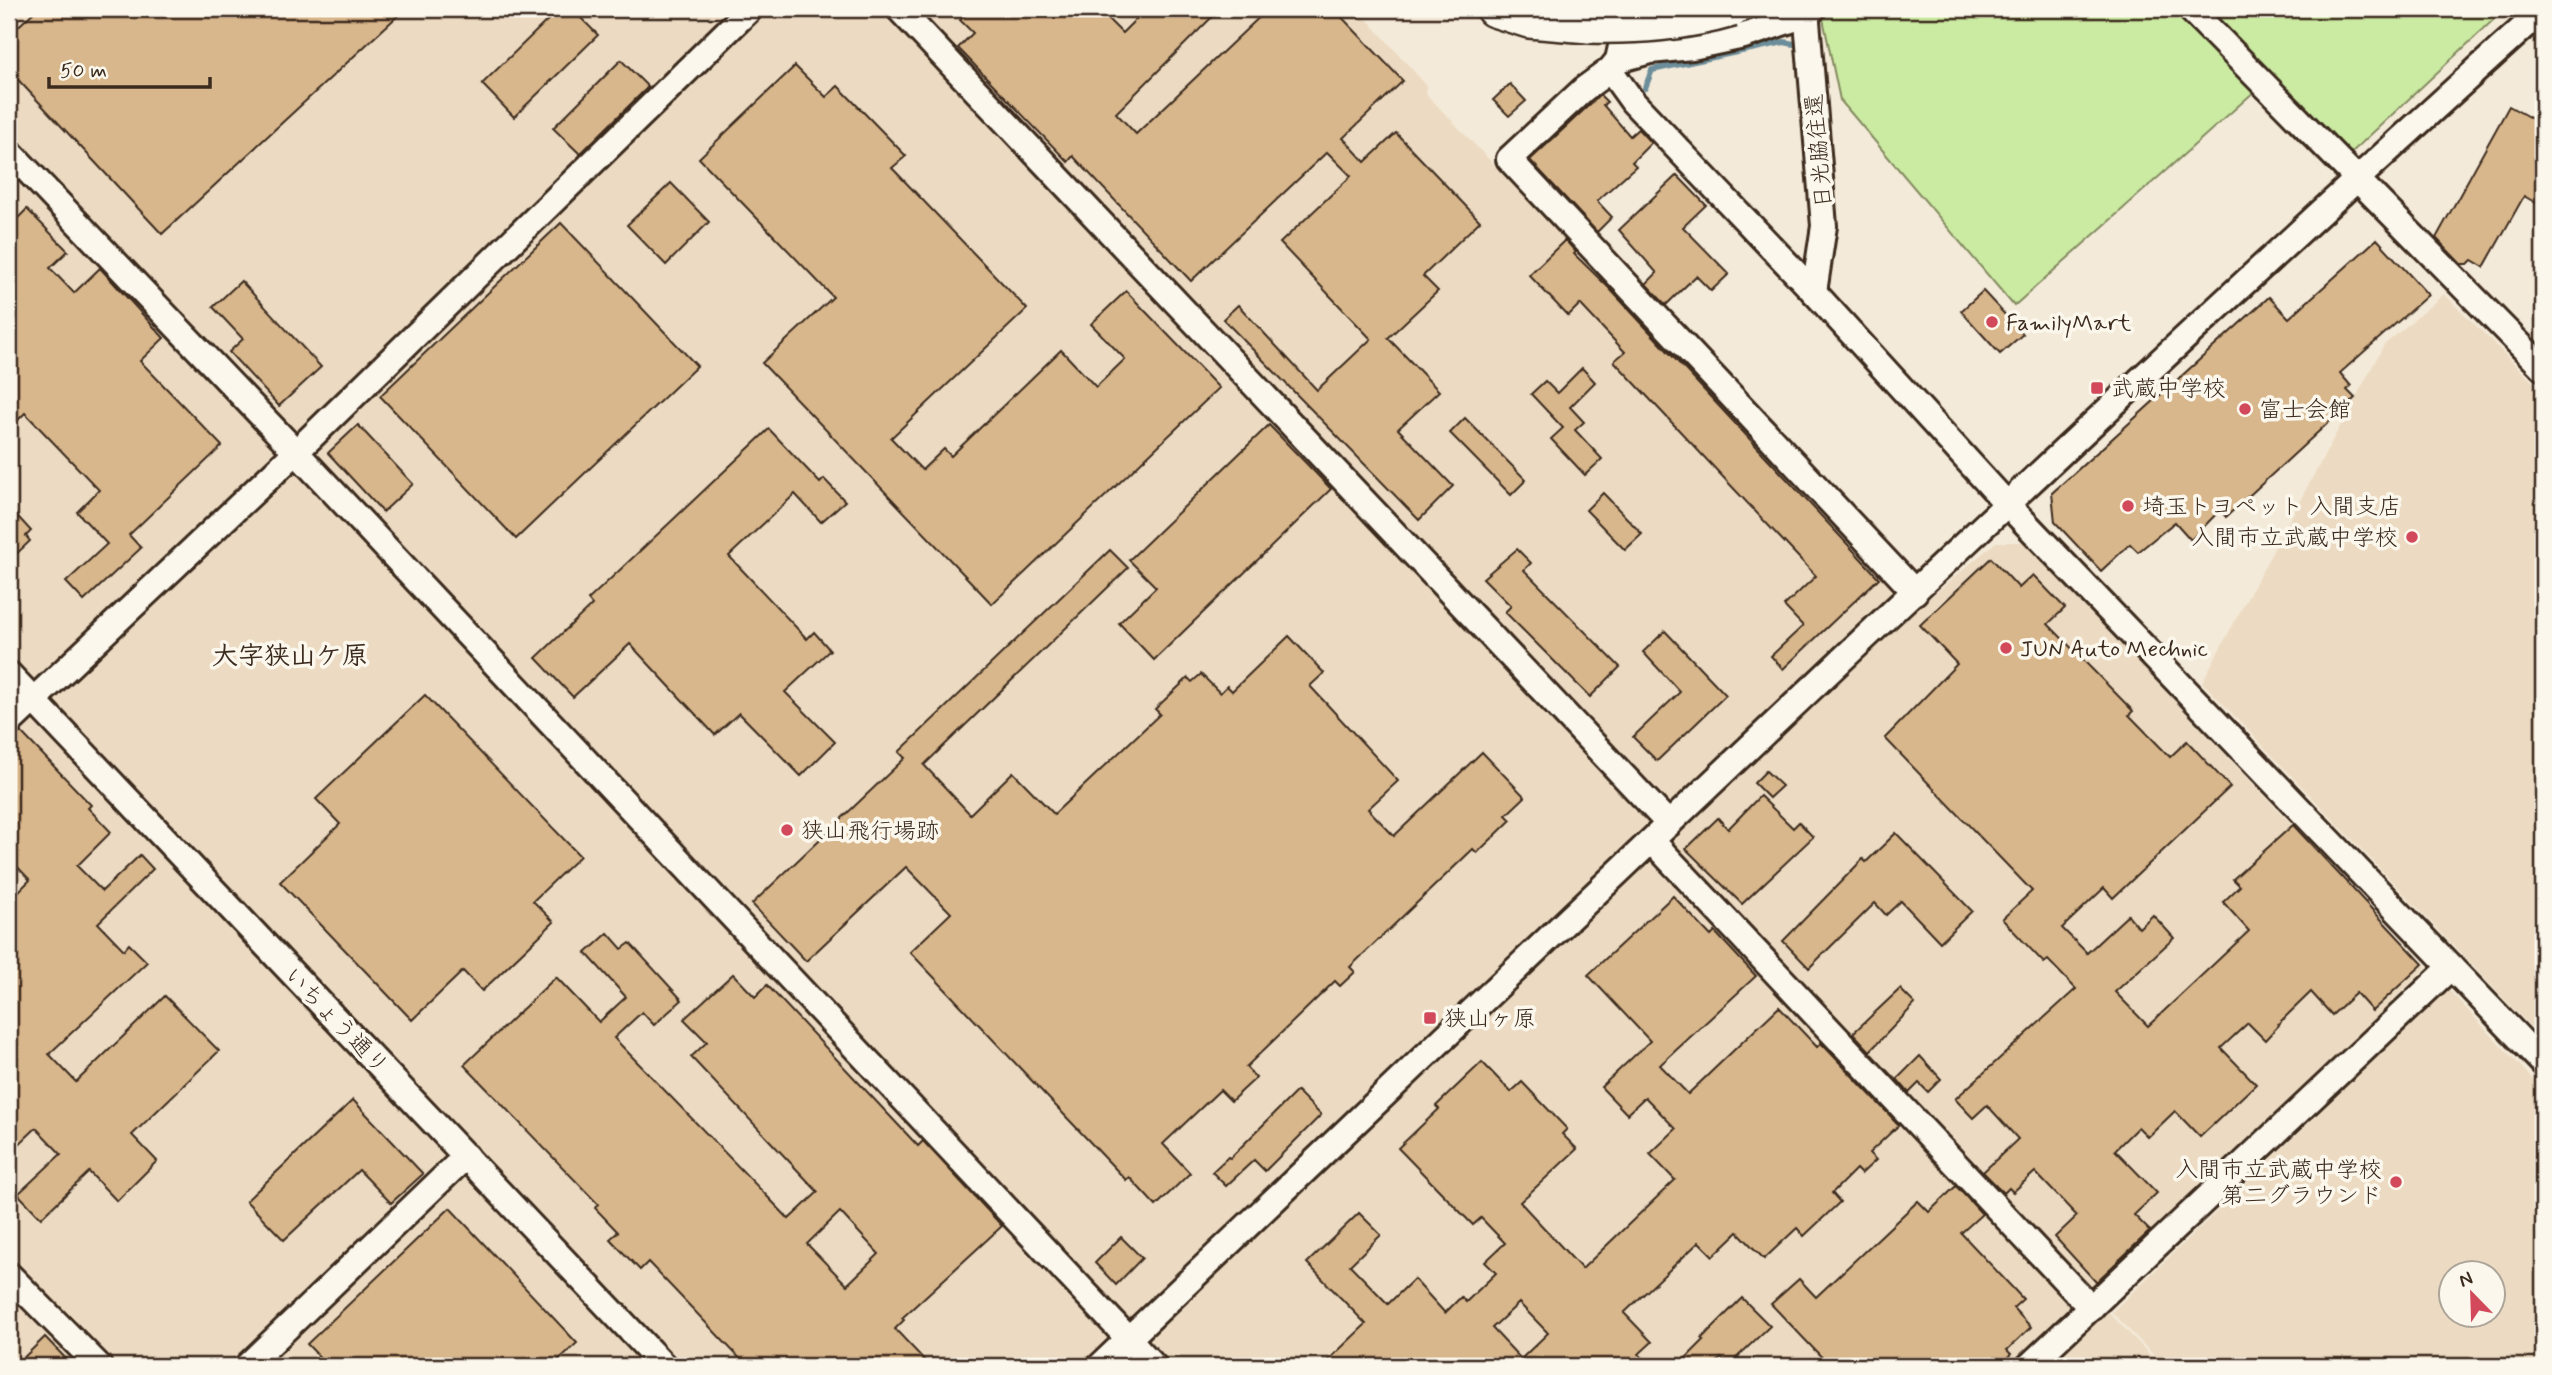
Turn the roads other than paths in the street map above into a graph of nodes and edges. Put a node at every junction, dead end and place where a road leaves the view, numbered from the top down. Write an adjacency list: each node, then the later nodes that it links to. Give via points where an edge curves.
1 (750, 9): 14 (street)
2 (899, 9): 20 (street)
3 (1494, 9): 5 (highway, bridge, via 1529,20 1636,26 1687,21)
4 (1630, 9): 9 (street)
5 (1732, 9)
6 (2190, 9): 11 (street)
7 (2543, 10): 11 (street)
8 (1808, 11): 9 (street, via 1744,36 1650,51); 12 (street, 日光脇往還, via 1824,226)
9 (1614, 65): 12 (street, via 1633,102); 16 (street, via 1509,159)
10 (9, 151): 14 (street)
11 (2356, 179): 13 (street); 15 (street)
12 (1814, 292): 15 (street)
13 (2543, 368)
14 (296, 452): 18 (street); 26 (street)
15 (2007, 504): 16 (street); 21 (street)
16 (1915, 592): 20 (street)
17 (9, 674): 18 (street, いちょう通り)
18 (33, 700): 19 (street); 23 (street, いちょう通り)
19 (9, 723)
20 (1661, 832): 25 (street); 26 (street)
21 (2451, 967): 22 (street); 25 (street)
22 (2543, 1063)
23 (466, 1156): 28 (street); 29 (street, いちょう通り)
24 (9, 1275): 27 (street)
25 (2091, 1308): 32 (street)
26 (1128, 1339): 30 (street); 31 (street)
27 (99, 1366)
28 (247, 1366)
29 (664, 1366)
30 (1100, 1366)
31 (1154, 1366)
32 (2029, 1366)

